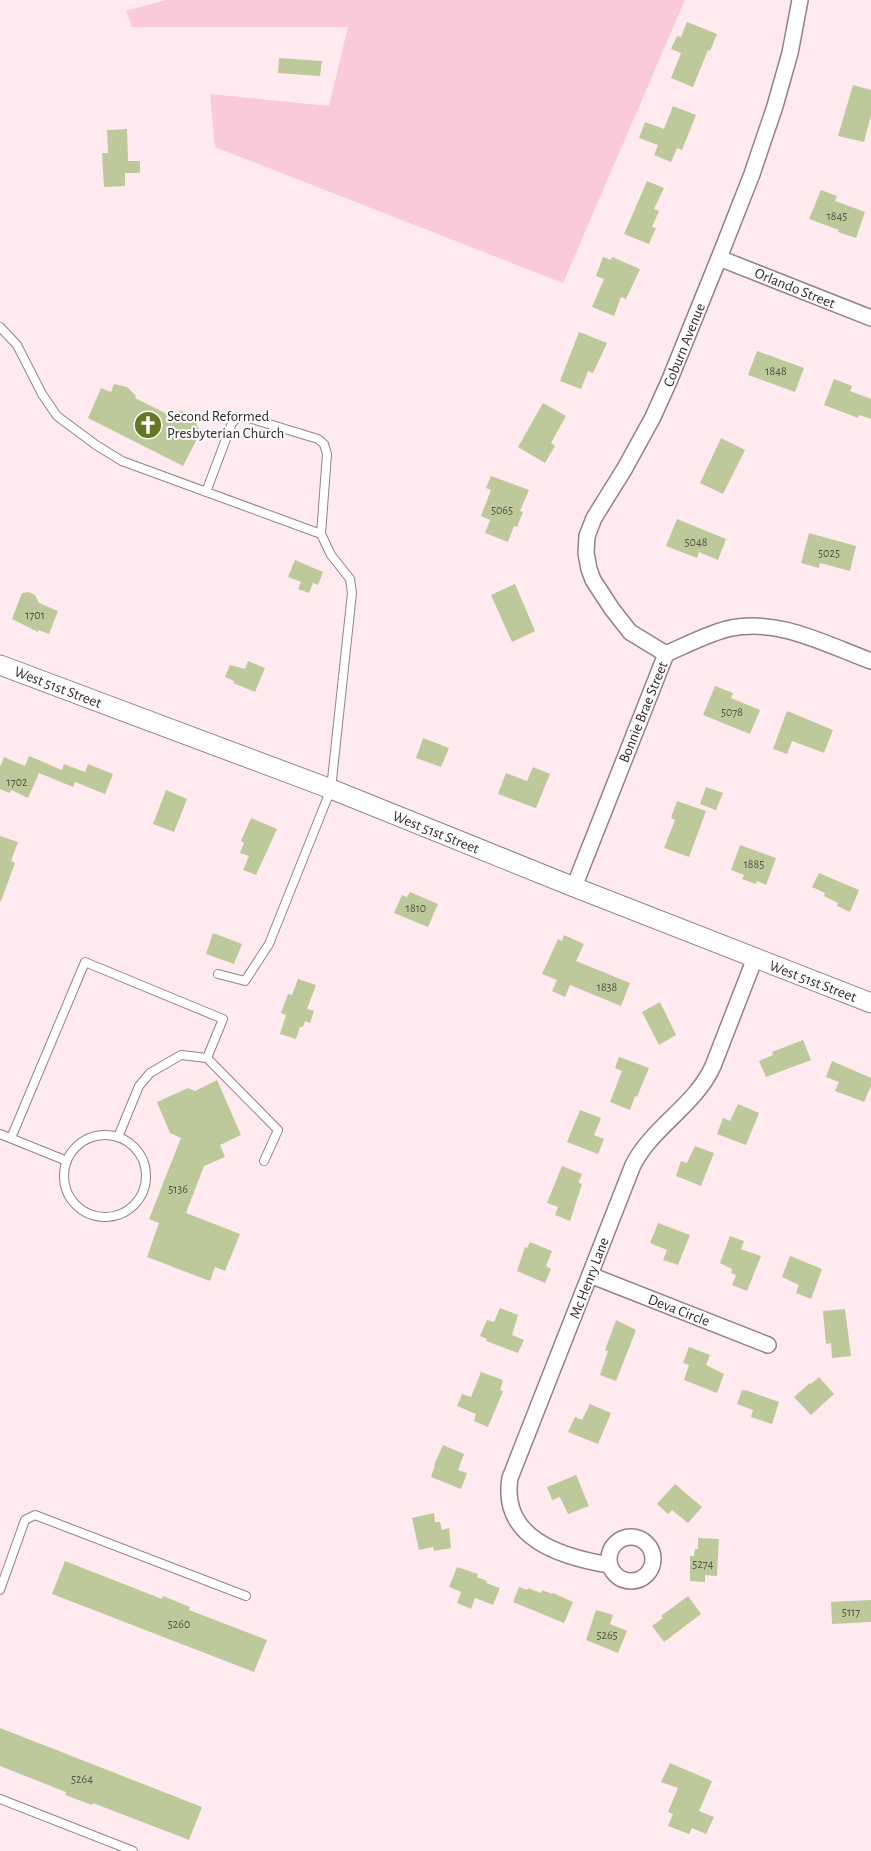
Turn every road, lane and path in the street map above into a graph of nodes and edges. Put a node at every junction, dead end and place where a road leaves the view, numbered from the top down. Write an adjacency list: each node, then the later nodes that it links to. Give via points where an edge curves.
1 (800, 0): 2 (street, Coburn Avenue, via 775,106)
2 (719, 258): 3 (street, Orlando Street); 7 (street, Coburn Avenue, via 662,398 594,518 586,542 593,580 612,609 630,632)
3 (871, 318)
4 (0, 327): 5 (lane, via 17,345 57,416 122,461)
5 (206, 492): 6 (lane); 6 (lane, via 232,423 238,417 318,440 324,444 327,454)
6 (321, 534): 10 (lane, via 331,555 350,579 352,593)
7 (666, 654): 8 (street, Bonnie Brae Street, via 725,630 763,626 780,628); 11 (street, Bonnie Brae Street)
8 (871, 661)
9 (0, 665): 10 (street, West 51st Street)
10 (331, 789): 11 (street, West 51st Street); 13 (lane, via 269,944 245,980)
11 (574, 887): 12 (street, West 51st Street)
12 (755, 958): 14 (street, West 51st Street); 21 (street, Mc Henry Lane, via 706,1079 637,1157)
13 (218, 974)
14 (871, 1003)
15 (206, 1058): 17 (lane, via 181,1055 150,1073 139,1086); 18 (lane, via 223,1019 85,962); 20 (lane, via 278,1130)
16 (0, 1134): 18 (lane)
17 (118, 1137): 19 (lane, via 106,1135 82,1142); 19 (lane, via 140,1154 146,1180 134,1205 122,1213 96,1216 72,1201 64,1175)
18 (11, 1138): 19 (lane)
19 (67, 1161)
20 (264, 1161)
21 (590, 1275): 22 (street, Deva Circle); 23 (street, Mc Henry Lane, via 512,1470 509,1492 515,1518 540,1544 574,1557)
22 (768, 1345)
23 (609, 1565)
24 (0, 1590): 25 (lane, via 25,1520 35,1515)
25 (246, 1596)
26 (0, 1799): 27 (lane)
27 (133, 1851)

